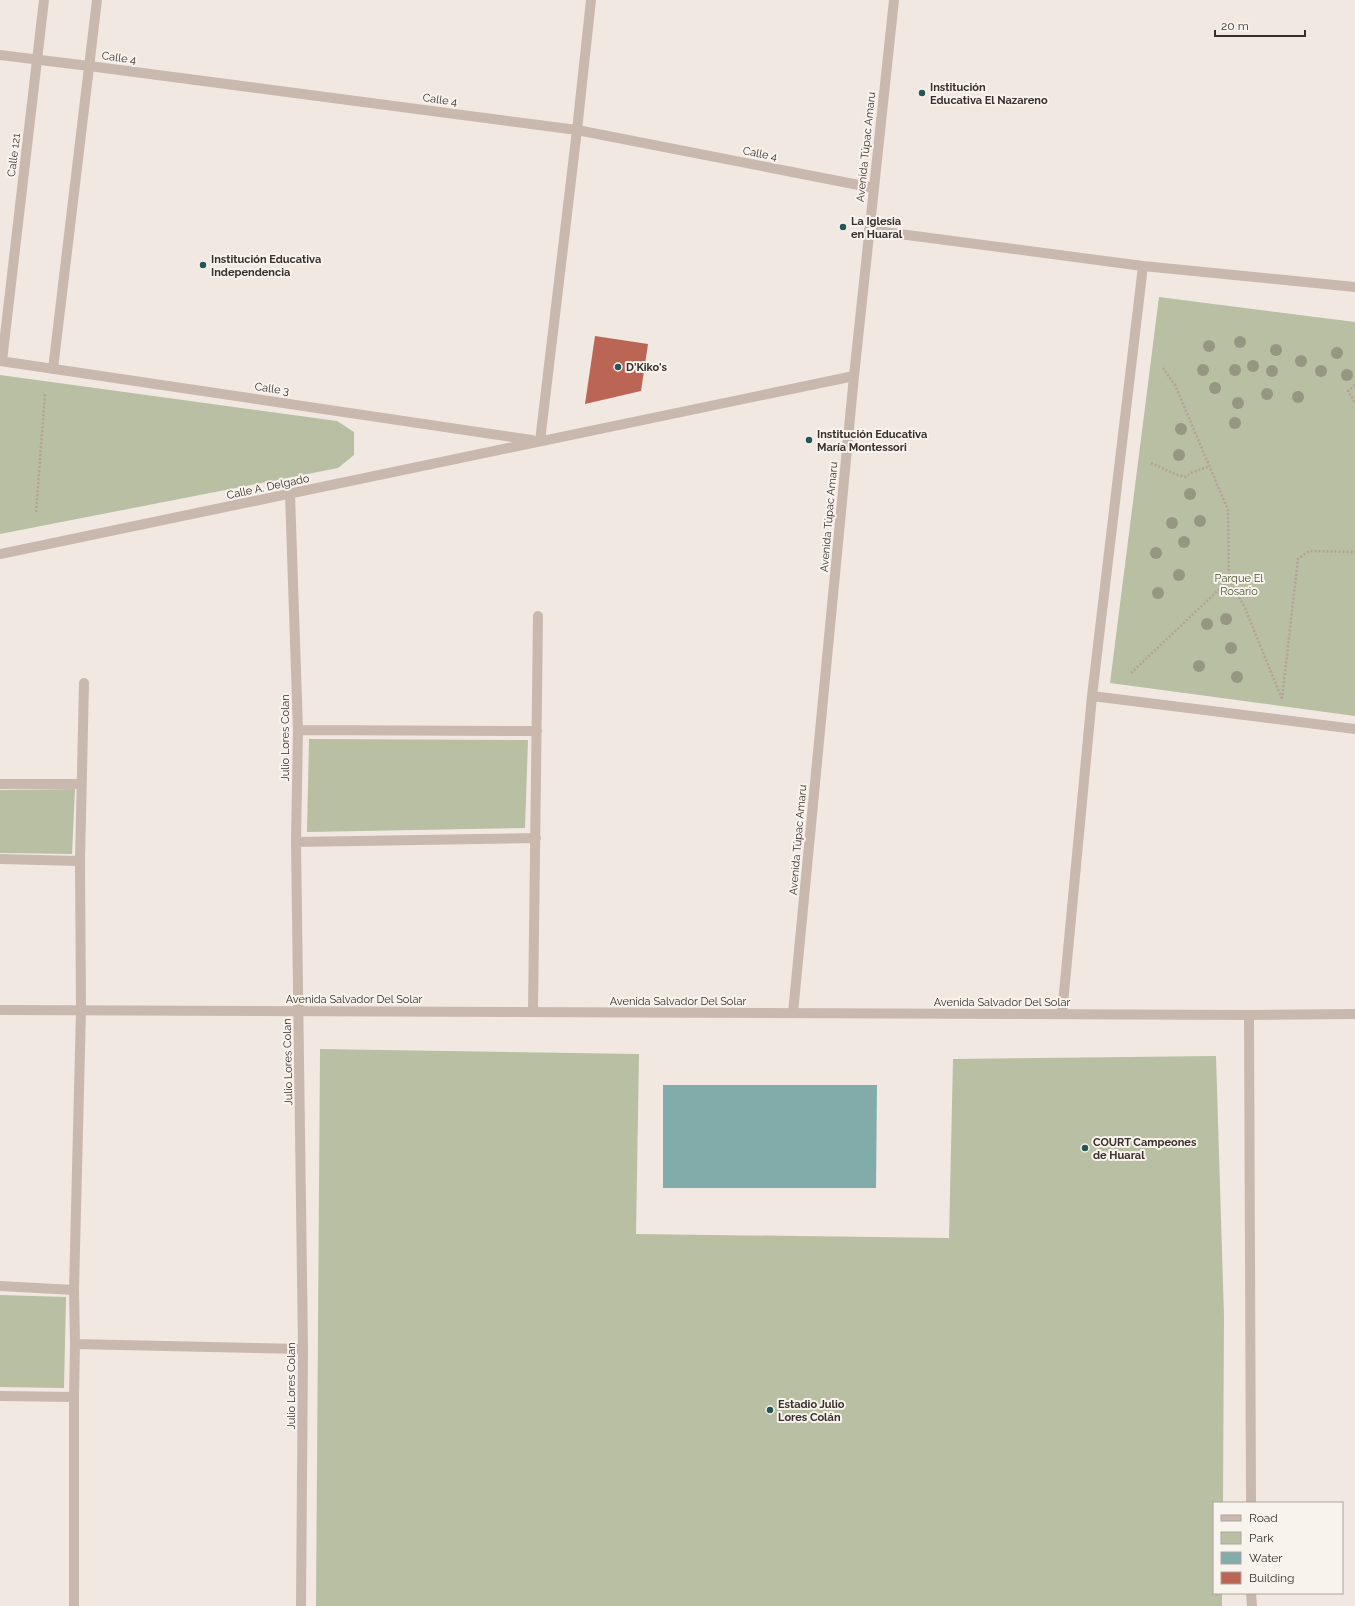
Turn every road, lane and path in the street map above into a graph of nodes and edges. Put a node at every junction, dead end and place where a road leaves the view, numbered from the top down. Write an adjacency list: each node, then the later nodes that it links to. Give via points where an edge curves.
1 (44, 0): 6 (street, Calle 121)
2 (97, 0): 7 (street)
3 (590, 0): 8 (street)
4 (894, 0): 9 (street, Avenida Túpac Amaru)
5 (0, 56): 6 (street, Calle 4)
6 (37, 60): 7 (street, Calle 4); 13 (street, Calle 121)
7 (89, 66): 8 (street, Calle 4); 15 (street)
8 (577, 130): 9 (street, Calle 4); 20 (street)
9 (874, 188): 10 (street, Avenida Túpac Amaru)
10 (869, 230): 11 (street); 16 (street, Avenida Túpac Amaru)
11 (1143, 266): 12 (street); 31 (street)
12 (1355, 286)
13 (1, 361): 15 (street, Calle 3)
14 (1163, 368): 22 (path, via 1175,385)
15 (53, 369): 20 (street, Calle 3)
16 (854, 376): 20 (street, Calle A. Delgado); 45 (street, Avenida Túpac Amaru)
17 (1355, 385): 19 (path, via 1348,391)
18 (45, 394): 24 (path)
19 (1355, 403)
20 (540, 442): 23 (street, Calle A. Delgado)
21 (1151, 463): 22 (path, via 1186,477)
22 (1210, 466): 27 (path, via 1228,510)
23 (290, 494): 26 (street, Calle A. Delgado); 33 (street, Julio Lores Colan)
24 (36, 512)
25 (1355, 552): 27 (path, via 1309,551 1298,559 1282,699 1245,608)
26 (0, 554)
27 (1228, 580): 29 (path)
28 (538, 616): 34 (street)
29 (1131, 673)
30 (84, 683): 36 (street)
31 (1092, 696): 32 (street); 46 (street)
32 (1355, 729)
33 (298, 730): 34 (street); 38 (street, Julio Lores Colan)
34 (537, 731): 37 (street)
35 (0, 784): 36 (street)
36 (81, 784): 40 (street)
37 (536, 838): 38 (street); 44 (street)
38 (296, 842): 43 (street, Julio Lores Colan)
39 (0, 859): 40 (street)
40 (80, 861): 42 (street)
41 (0, 1010): 42 (street, Avenida Salvador Del Solar)
42 (81, 1010): 43 (street, Avenida Salvador Del Solar); 50 (street)
43 (299, 1011): 44 (street, Avenida Salvador Del Solar); 52 (street, Julio Lores Colan)
44 (533, 1012): 45 (street, Avenida Salvador Del Solar)
45 (793, 1013): 46 (street, Avenida Salvador Del Solar)
46 (1062, 1014): 48 (street, Avenida Salvador Del Solar)
47 (1355, 1014): 48 (street, Avenida Salvador Del Solar)
48 (1249, 1015): 55 (street)
49 (0, 1286): 50 (street)
50 (74, 1290): 51 (street)
51 (75, 1344): 52 (street); 54 (street)
52 (303, 1349): 58 (street, Julio Lores Colan)
53 (0, 1396): 54 (street)
54 (74, 1397): 57 (street)
55 (1251, 1502)
56 (1252, 1594): 59 (street)
57 (74, 1606)
58 (301, 1606)
59 (1252, 1606)

